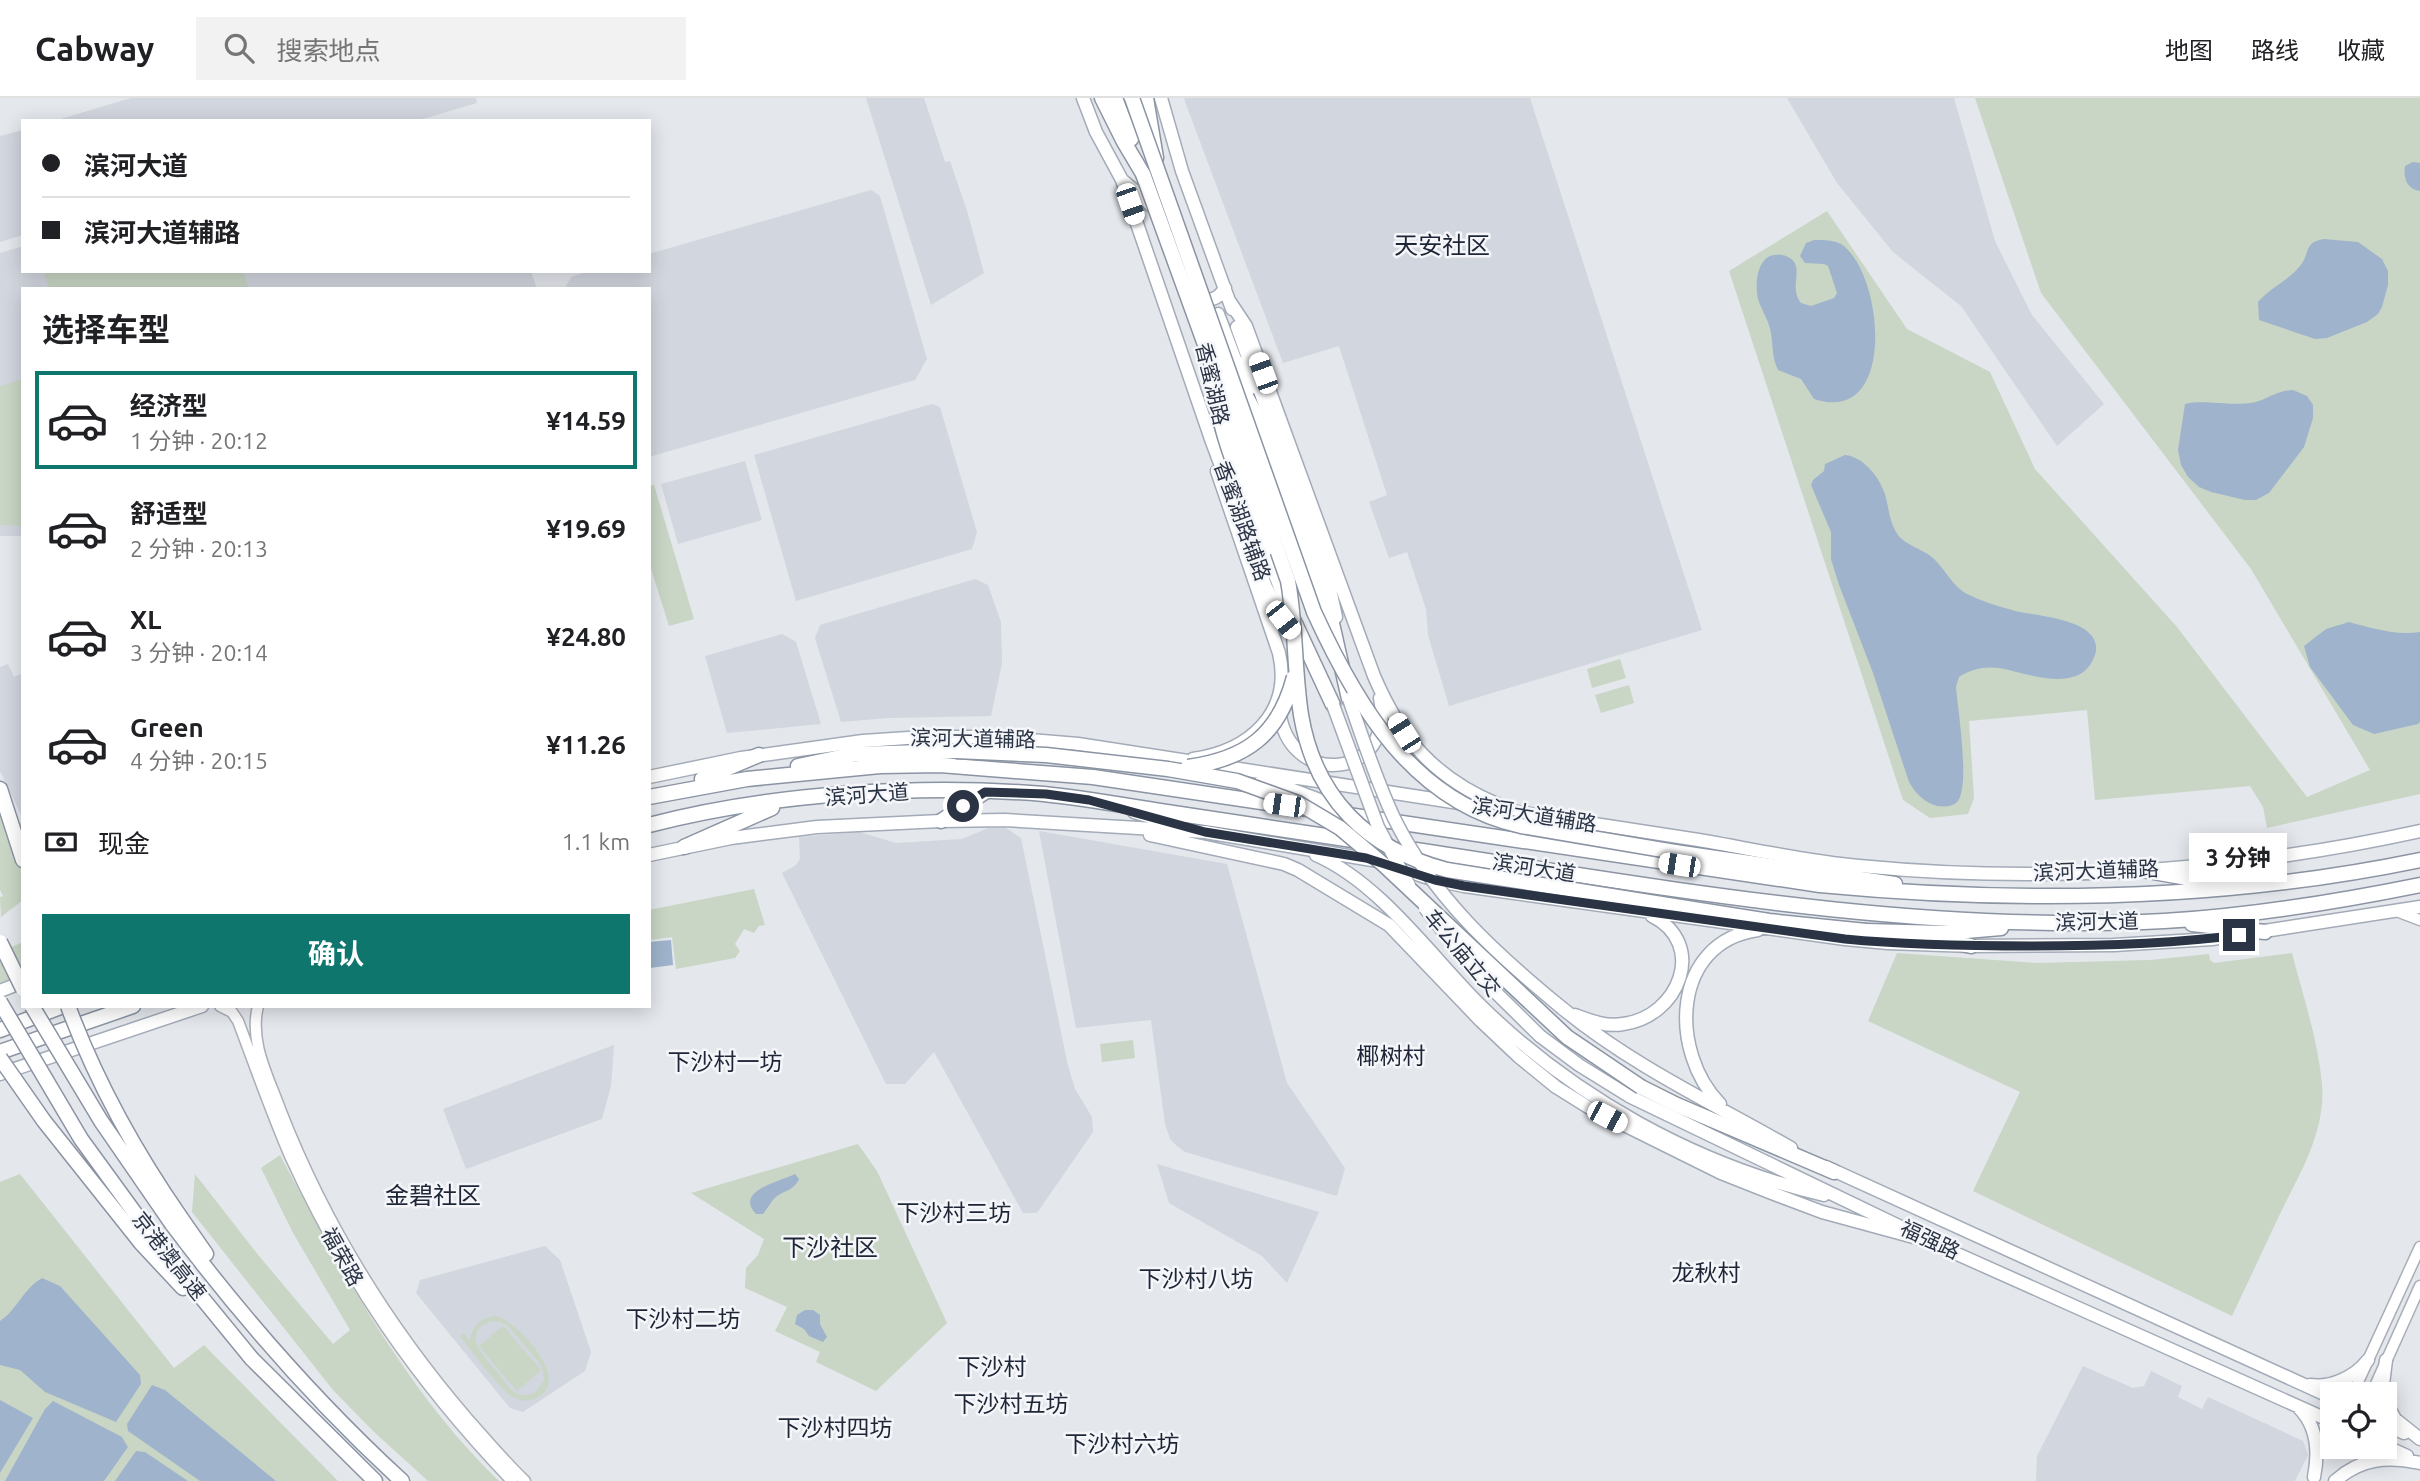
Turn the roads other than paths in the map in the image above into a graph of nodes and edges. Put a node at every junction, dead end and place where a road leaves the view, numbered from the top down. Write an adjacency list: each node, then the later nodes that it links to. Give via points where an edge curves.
1 (1083, 98): 8 (main road, 香蜜湖路辅路)
2 (1102, 98): 7 (highway, via 1124,142)
3 (1115, 98): 7 (highway, 香蜜湖路)
4 (1132, 98): 7 (highway, 香蜜湖路, bridge)
5 (1146, 98): 7 (highway, bridge)
6 (1161, 98): 9 (main road)
7 (1150, 172): 12 (highway, 香蜜湖路, bridge)
8 (1122, 180): 9 (main road, via 1167,221 1198,297 1215,299); 14 (main road, 香蜜湖路辅路)
9 (1225, 288): 10 (main road)
10 (1230, 302): 13 (main road); 18 (main road, via 1246,326)
11 (1218, 314): 13 (main road, via 1235,359)
12 (1218, 359): 15 (highway, 香蜜湖路, bridge, via 1249,398 1329,610); 16 (highway, 香蜜湖路, bridge, via 1212,390 1222,430 1293,619); 17 (highway, bridge, via 1283,563 1294,616); 49 (highway, bridge, via 1318,621 1358,698 1398,751 1434,786 1499,821)
13 (1271, 421): 15 (main road, via 1328,580)
14 (1212, 442): 16 (main road, 香蜜湖路辅路, via 1273,603); 20 (main road, via 1222,491 1279,653 1283,679)
15 (1338, 646): 19 (highway, 香蜜湖路)
16 (1314, 660): 21 (highway, 香蜜湖路)
17 (1297, 665): 24 (highway, bridge, via 1282,710 1253,745 1219,761); 61 (highway, bridge, via 1305,732 1319,773 1356,823 1400,854 1465,874 1769,921)
18 (1374, 676): 20 (main road, via 1381,706 1376,740 1361,756 1339,765 1316,764 1298,751 1281,722); 33 (main road, via 1390,711 1418,752 1455,783)
19 (1349, 699): 75 (main road, 车公庙立交, bridge, via 1385,797 1426,872 1472,928)
20 (1279, 701): 23 (main road, via 1263,725 1237,745)
21 (1333, 705): 77 (main road, 车公庙立交, bridge, via 1378,827 1404,878 1473,970)
22 (759, 755): 23 (main road, 滨河大道辅路, via 863,741 962,736 1058,742); 26 (main road, 滨河大道辅路); 30 (highway)
23 (1182, 760): 25 (main road, 滨河大道辅路)
24 (1168, 769): 27 (highway, bridge, via 1046,755 956,751 855,754); 81 (highway, bridge, via 1257,786 1340,828 1547,1020 1590,1054 1677,1105)
25 (1238, 769): 33 (main road, 滨河大道辅路); 34 (main road)
26 (651, 777)
27 (747, 779): 30 (highway, 滨河大道); 34 (highway, 滨河大道, via 880,766 1013,769)
28 (985, 792): 31 (highway, 滨河大道); 32 (highway, 滨河大道, via 902,792); 35 (highway)
29 (2, 793): 44 (highway)
30 (652, 796)
31 (1089, 800): 39 (main road); 58 (highway, 滨河大道, via 1770,903)
32 (788, 801): 36 (highway, 滨河大道); 41 (highway)
33 (1523, 813): 48 (main road, 滨河大道辅路, via 1786,857)
34 (1366, 818): 52 (highway, 滨河大道, via 1820,885)
35 (941, 821): 37 (main road, via 1050,822); 41 (main road, via 806,828)
36 (651, 825)
37 (1119, 829): 39 (main road); 43 (main road)
38 (2420, 831): 47 (main road, 滨河大道辅路, via 2273,857)
39 (1205, 832): 40 (main road)
40 (1262, 842): 42 (main road); 43 (main road)
41 (684, 847): 45 (main road)
42 (1299, 848): 54 (main road, via 1366,858 1449,884); 82 (main road, via 1343,868 1370,889 1499,1023 1574,1084 1652,1129 1752,1174)
43 (1216, 849): 85 (main road, via 1298,870 1389,925 1518,1056 1588,1107 1769,1192 1822,1212)
44 (21, 854)
45 (651, 855)
46 (2420, 860): 51 (highway, 滨河大道)
47 (2142, 870): 48 (main road, 滨河大道辅路); 51 (highway)
48 (1948, 872): 49 (main road)
49 (1861, 878): 52 (highway)
50 (2420, 885): 57 (highway, 滨河大道, via 2277,909)
51 (2239, 887): 52 (highway, 滨河大道, via 2165,895)
52 (1970, 896)
53 (2420, 906): 55 (main road)
54 (1634, 910): 59 (main road); 75 (main road, via 1662,921 1678,938 1681,951 1674,992 1664,1005 1637,1022 1621,1025 1592,1021)
55 (2397, 911): 56 (main road); 60 (main road)
56 (2420, 920)
57 (2167, 921): 58 (highway, 滨河大道); 60 (highway)
58 (2052, 923): 61 (highway)
59 (1770, 929): 63 (main road, via 1888,943); 80 (main road, via 1732,938 1717,948 1694,977 1688,994 1685,1031 1694,1067)
60 (2266, 932): 63 (main road, via 2157,943)
61 (1909, 933): 63 (highway)
62 (0, 943): 65 (highway, bridge)
63 (1971, 946)
64 (21, 983): 66 (main road)
65 (21, 985)
66 (0, 991)
67 (0, 1002): 84 (highway, 京港澳高速, bridge)
68 (33, 1008): 83 (highway, 京港澳高速, bridge, via 101,1121)
69 (60, 1008): 76 (highway)
70 (67, 1008): 83 (highway, bridge, via 102,1086)
71 (128, 1008): 78 (highway)
72 (196, 1008): 79 (main road)
73 (224, 1008): 105 (main road, 福荣路, via 238,1021 292,1159 365,1296 424,1382)
74 (258, 1008): 106 (main road, 福荣路, via 256,1036 265,1070 345,1245 419,1359)
75 (1562, 1009): 80 (main road, 福强路, via 1625,1054)
76 (0, 1030)
77 (1540, 1036): 82 (main road, 福强路, via 1629,1096)
78 (1, 1054): 84 (highway, bridge, via 23,1095)
79 (0, 1074)
80 (1730, 1114): 81 (main road, 福强路)
81 (1835, 1172): 90 (main road, 福强路)
82 (1849, 1200): 85 (main road, 福强路)
83 (176, 1221): 104 (highway, via 275,1353)
84 (147, 1241): 103 (highway, 京港澳高速, via 252,1359)
85 (1932, 1242): 95 (main road, 福强路)
86 (2420, 1247): 88 (main road)
87 (2420, 1286): 89 (main road)
88 (2368, 1360): 90 (main road, via 2332,1384); 91 (main road)
89 (2386, 1360): 92 (main road); 93 (main road)
90 (2300, 1382): 94 (main road, 福强路)
91 (2358, 1382)
92 (2377, 1382)
93 (2383, 1382)
94 (2320, 1392)
95 (2297, 1406): 96 (main road, 福强路); 102 (main road, via 2316,1443)
96 (2320, 1416)
97 (2397, 1421): 99 (main road)
98 (2397, 1429): 99 (main road)
99 (2420, 1440)
100 (2397, 1451): 101 (main road)
101 (2420, 1462): 107 (main road, via 2376,1460)
102 (2314, 1477)
103 (374, 1481)
104 (402, 1481)
105 (512, 1481)
106 (525, 1481)
107 (2335, 1481)

